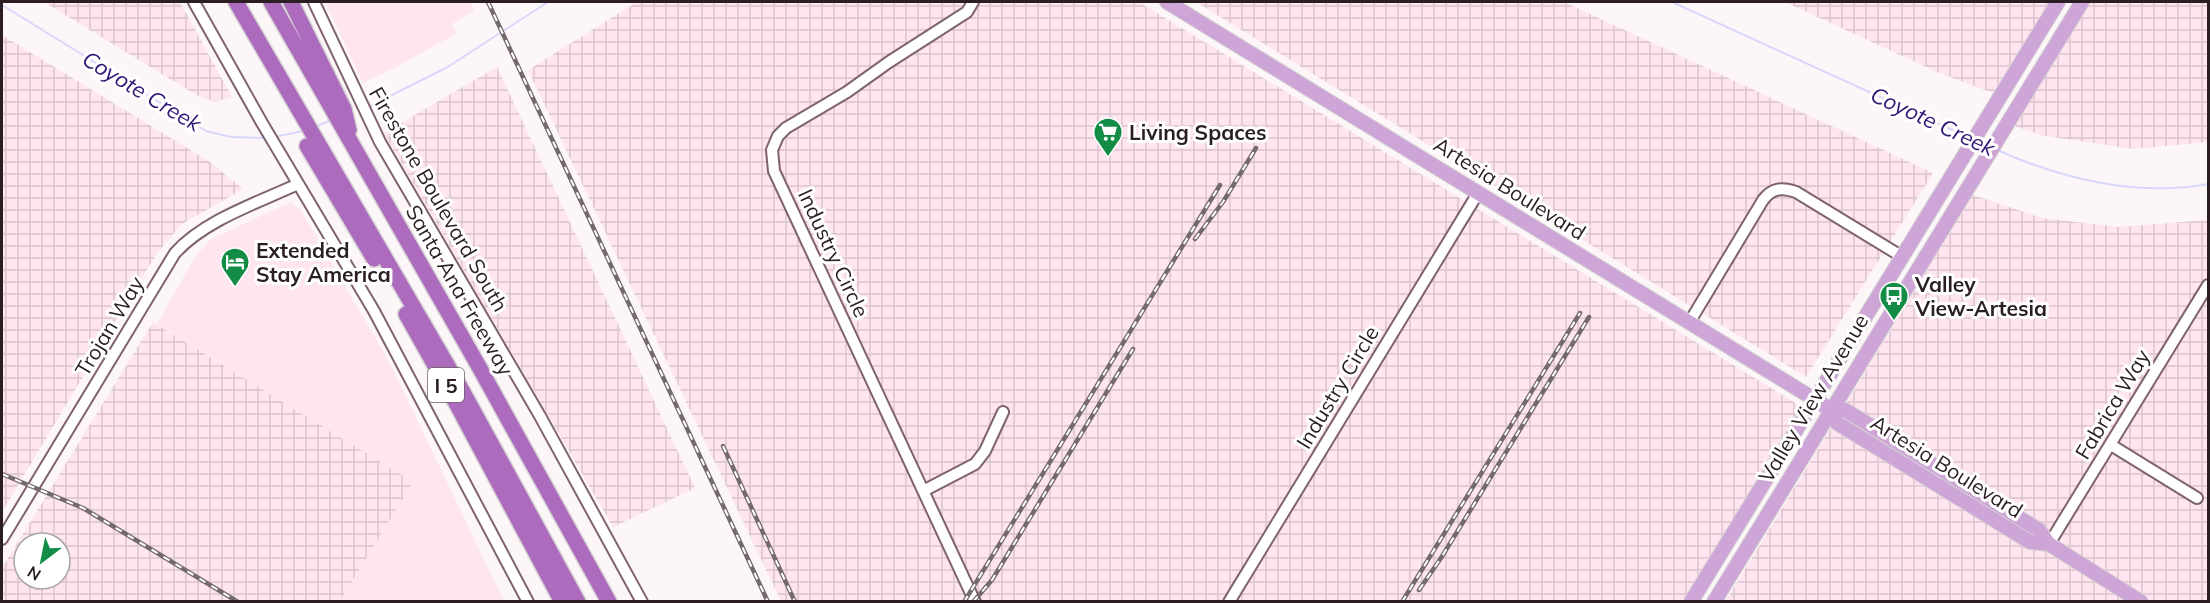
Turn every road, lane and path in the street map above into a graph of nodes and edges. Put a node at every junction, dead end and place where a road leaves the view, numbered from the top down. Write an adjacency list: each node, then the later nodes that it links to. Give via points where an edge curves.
1 (194, 2): 14 (street)
2 (225, 2): 12 (highway, I 5)
3 (236, 2): 12 (highway)
4 (271, 2): 11 (highway)
5 (291, 2): 11 (highway)
6 (314, 2): 33 (street, Firestone Boulevard South, via 373,129 540,416)
7 (973, 2): 23 (street, Industry Circle, via 967,12 786,128 776,139 771,155 774,171)
8 (1167, 2): 15 (main road, Artesia Boulevard)
9 (2058, 2): 16 (main road, Valley View Avenue)
10 (2082, 2): 20 (main road, Valley View Avenue)
11 (327, 91): 32 (highway, Santa Ana Freeway / I 5, via 344,109 352,143)
12 (290, 107): 13 (highway, I 5)
13 (327, 170): 30 (highway, I 5); 31 (highway, via 463,392)
14 (298, 184): 25 (street, Trojan Way, via 206,227 184,243); 29 (street, via 374,311)
15 (1478, 193): 18 (main road, Artesia Boulevard); 35 (street, Industry Circle)
16 (1901, 256): 18 (street, via 1796,192 1774,190 1763,200); 19 (main road, Valley View Avenue)
17 (2208, 285): 22 (street, Fabrica Way)
18 (1689, 322): 19 (main road, Artesia Boulevard)
19 (1814, 399): 20 (main road, Artesia Boulevard); 26 (main road, Valley View Avenue)
20 (1831, 410): 27 (main road, Artesia Boulevard, via 1837,423 2030,542); 28 (main road, Valley View Avenue)
21 (1003, 412): 23 (street, via 975,465)
22 (2110, 445): 24 (street); 27 (street, Fabrica Way)
23 (925, 490): 34 (street, Industry Circle)
24 (2197, 498)
25 (2, 539)
26 (1727, 543): 28 (main road); 36 (main road, Valley View Avenue)
27 (2049, 544): 38 (main road, Artesia Boulevard)
28 (1743, 552): 37 (main road, Valley View Avenue)
29 (528, 602)
30 (561, 602)
31 (578, 602)
32 (609, 602)
33 (642, 602)
34 (975, 602)
35 (1229, 602)
36 (1691, 602)
37 (1714, 602)
38 (2141, 602)

